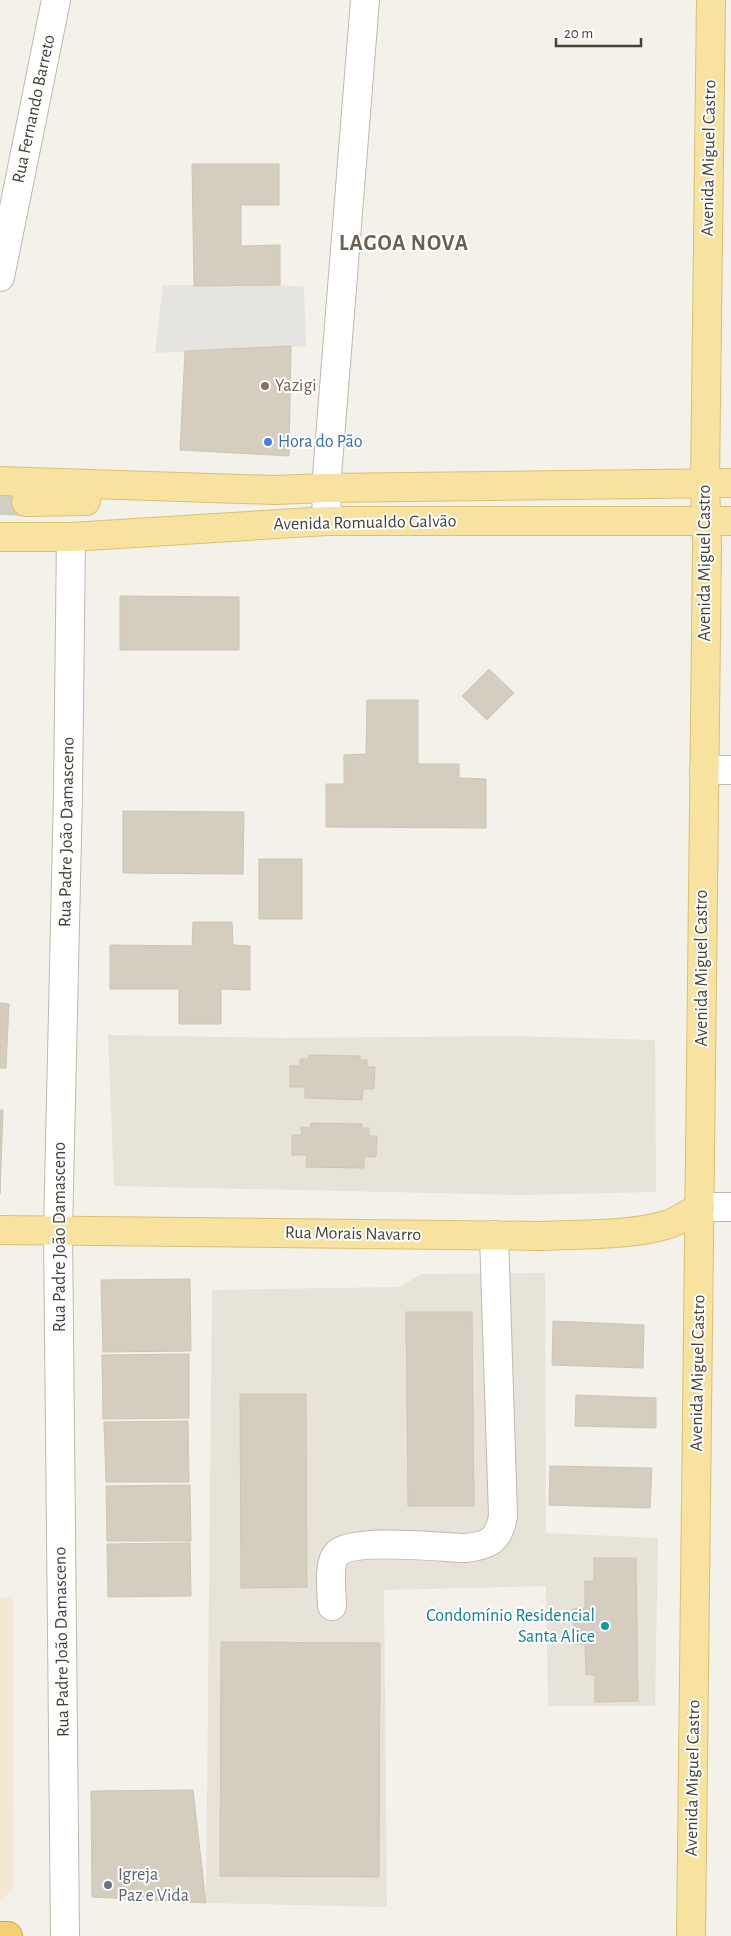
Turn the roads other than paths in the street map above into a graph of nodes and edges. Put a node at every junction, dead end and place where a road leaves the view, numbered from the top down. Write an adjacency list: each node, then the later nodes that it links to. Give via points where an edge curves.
1 (56, 0): 4 (street, Rua Fernando Barreto)
2 (365, 0): 7 (street)
3 (711, 0): 6 (main road, Avenida Miguel Castro)
4 (0, 276)
5 (0, 481): 8 (main road, Avenida Romualdo Galvão)
6 (718, 483): 7 (main road, Avenida Romualdo Galvão); 11 (main road, Avenida Miguel Castro)
7 (326, 488): 8 (main road, Avenida Romualdo Galvão); 10 (street)
8 (274, 490): 9 (main road, via 230,496)
9 (26, 502)
10 (327, 521): 11 (main road, Avenida Romualdo Galvão); 13 (main road, Avenida Romualdo Galvão)
11 (719, 521): 14 (main road, Avenida Miguel Castro)
12 (0, 537): 13 (main road, Avenida Romualdo Galvão)
13 (71, 538): 19 (street, Rua Padre João Damasceno)
14 (704, 770): 15 (street); 16 (main road, Avenida Miguel Castro)
15 (731, 770)
16 (700, 1207): 17 (street); 20 (main road, Rua Morais Navarro, via 671,1224 650,1229 577,1235); 25 (main road, Avenida Miguel Castro)
17 (731, 1207)
18 (0, 1230): 19 (main road, Rua Morais Navarro)
19 (58, 1230): 20 (main road, Rua Morais Navarro); 24 (street, Rua Padre João Damasceno)
20 (494, 1235): 21 (street, via 501,1531 492,1541 472,1548 354,1545 338,1553 332,1564)
21 (332, 1606)
22 (0, 1936): 23 (highway)
23 (8, 1936)
24 (65, 1936)
25 (691, 1936)

